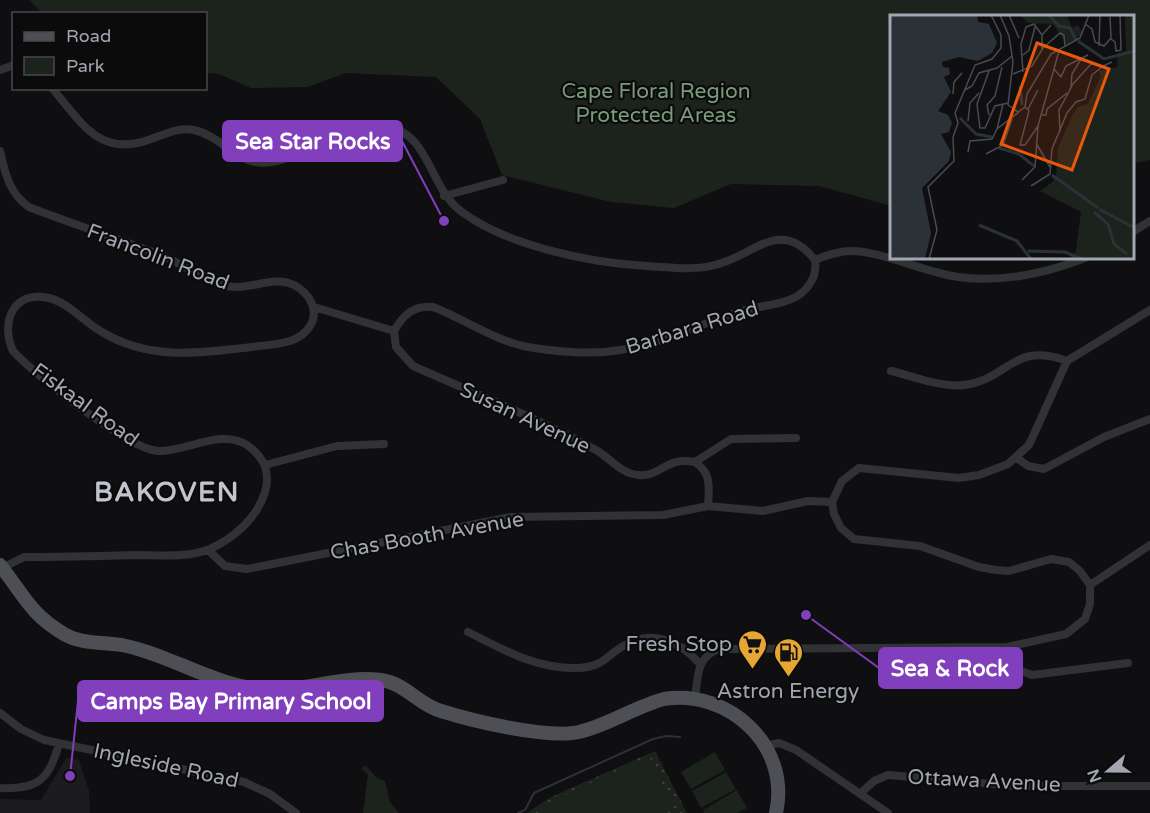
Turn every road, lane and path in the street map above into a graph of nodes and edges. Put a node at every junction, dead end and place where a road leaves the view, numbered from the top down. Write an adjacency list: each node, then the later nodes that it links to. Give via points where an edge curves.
1 (54, 90): 4 (street, via 93,135 111,144 130,146 170,132 193,130 239,157 261,163 370,126 390,127 418,144)
2 (0, 151): 11 (street, Francolin Road, via 11,189 28,207 160,255 221,285 243,288 285,282 303,291)
3 (503, 180): 4 (street)
4 (444, 196): 7 (street, via 461,212 496,230 599,262 705,267 781,238 799,244)
5 (1150, 221): 6 (street)
6 (1135, 230)
7 (815, 260): 8 (street, via 838,252 860,251); 14 (street, Barbara Road, via 813,279 790,300 743,310 662,340 621,350 583,353 530,348 425,306 409,312)
8 (890, 260)
9 (892, 260): 10 (street, via 937,273 996,279 1037,273)
10 (1079, 260)
11 (314, 307): 13 (street, via 311,325 297,339 186,355 155,352 109,336 58,300 47,297 22,301); 14 (street)
12 (1150, 310): 15 (street)
13 (3, 318): 22 (street, Fiskaal Road, via 7,338 19,357 132,442 159,451 236,440 257,454)
14 (394, 331): 21 (street, Susan Avenue, via 396,347 413,366 556,429 629,473 639,476 675,461)
15 (1067, 361): 16 (street, via 1033,354 983,380 960,386); 20 (street, via 1039,427)
16 (891, 371)
17 (1150, 419): 20 (street, via 1104,437 1044,469 1028,466)
18 (796, 438): 21 (street, via 731,439)
19 (384, 444): 22 (street, via 337,446)
20 (1017, 458): 23 (street, via 988,473 959,478 860,468 842,481)
21 (695, 462): 24 (street, via 709,480)
22 (265, 465): 26 (street, via 267,484 256,510 234,534)
23 (832, 502): 24 (street, Chas Booth Avenue, via 808,501 763,511); 28 (street, via 841,528 861,542 920,546 996,570 1009,571 1060,559 1075,566)
24 (708, 506): 26 (street, Chas Booth Avenue, via 663,515 510,517 247,569 225,566)
25 (1150, 545): 28 (street)
26 (208, 550): 27 (street, via 173,555 24,557)
27 (1, 567): 33 (main road, via 34,613 65,634 140,649 243,687 288,689 357,679 379,680 399,686 435,710 566,734 654,702)
28 (1090, 585): 30 (street, via 1088,612 1075,629)
29 (468, 632): 31 (street, via 534,664 558,668 597,666 624,645 648,638 687,648)
30 (1006, 647): 31 (street, via 720,649); 32 (street, via 1014,668 1032,675)
31 (699, 663): 33 (street)
32 (1128, 663)
33 (695, 698): 36 (main road, via 733,712)
34 (0, 713): 35 (street, Ingleside Road, via 28,733)
35 (58, 743): 38 (street, via 53,762 38,782 21,789); 40 (street, Ingleside Road, via 244,782 270,794)
36 (766, 746): 39 (street, via 779,743 796,750); 41 (main road, via 776,771)
37 (1150, 786): 39 (street, Ottawa Avenue, via 1015,786 888,775)
38 (0, 788)
39 (860, 794): 42 (street)
40 (296, 813)
41 (776, 813)
42 (888, 813)

